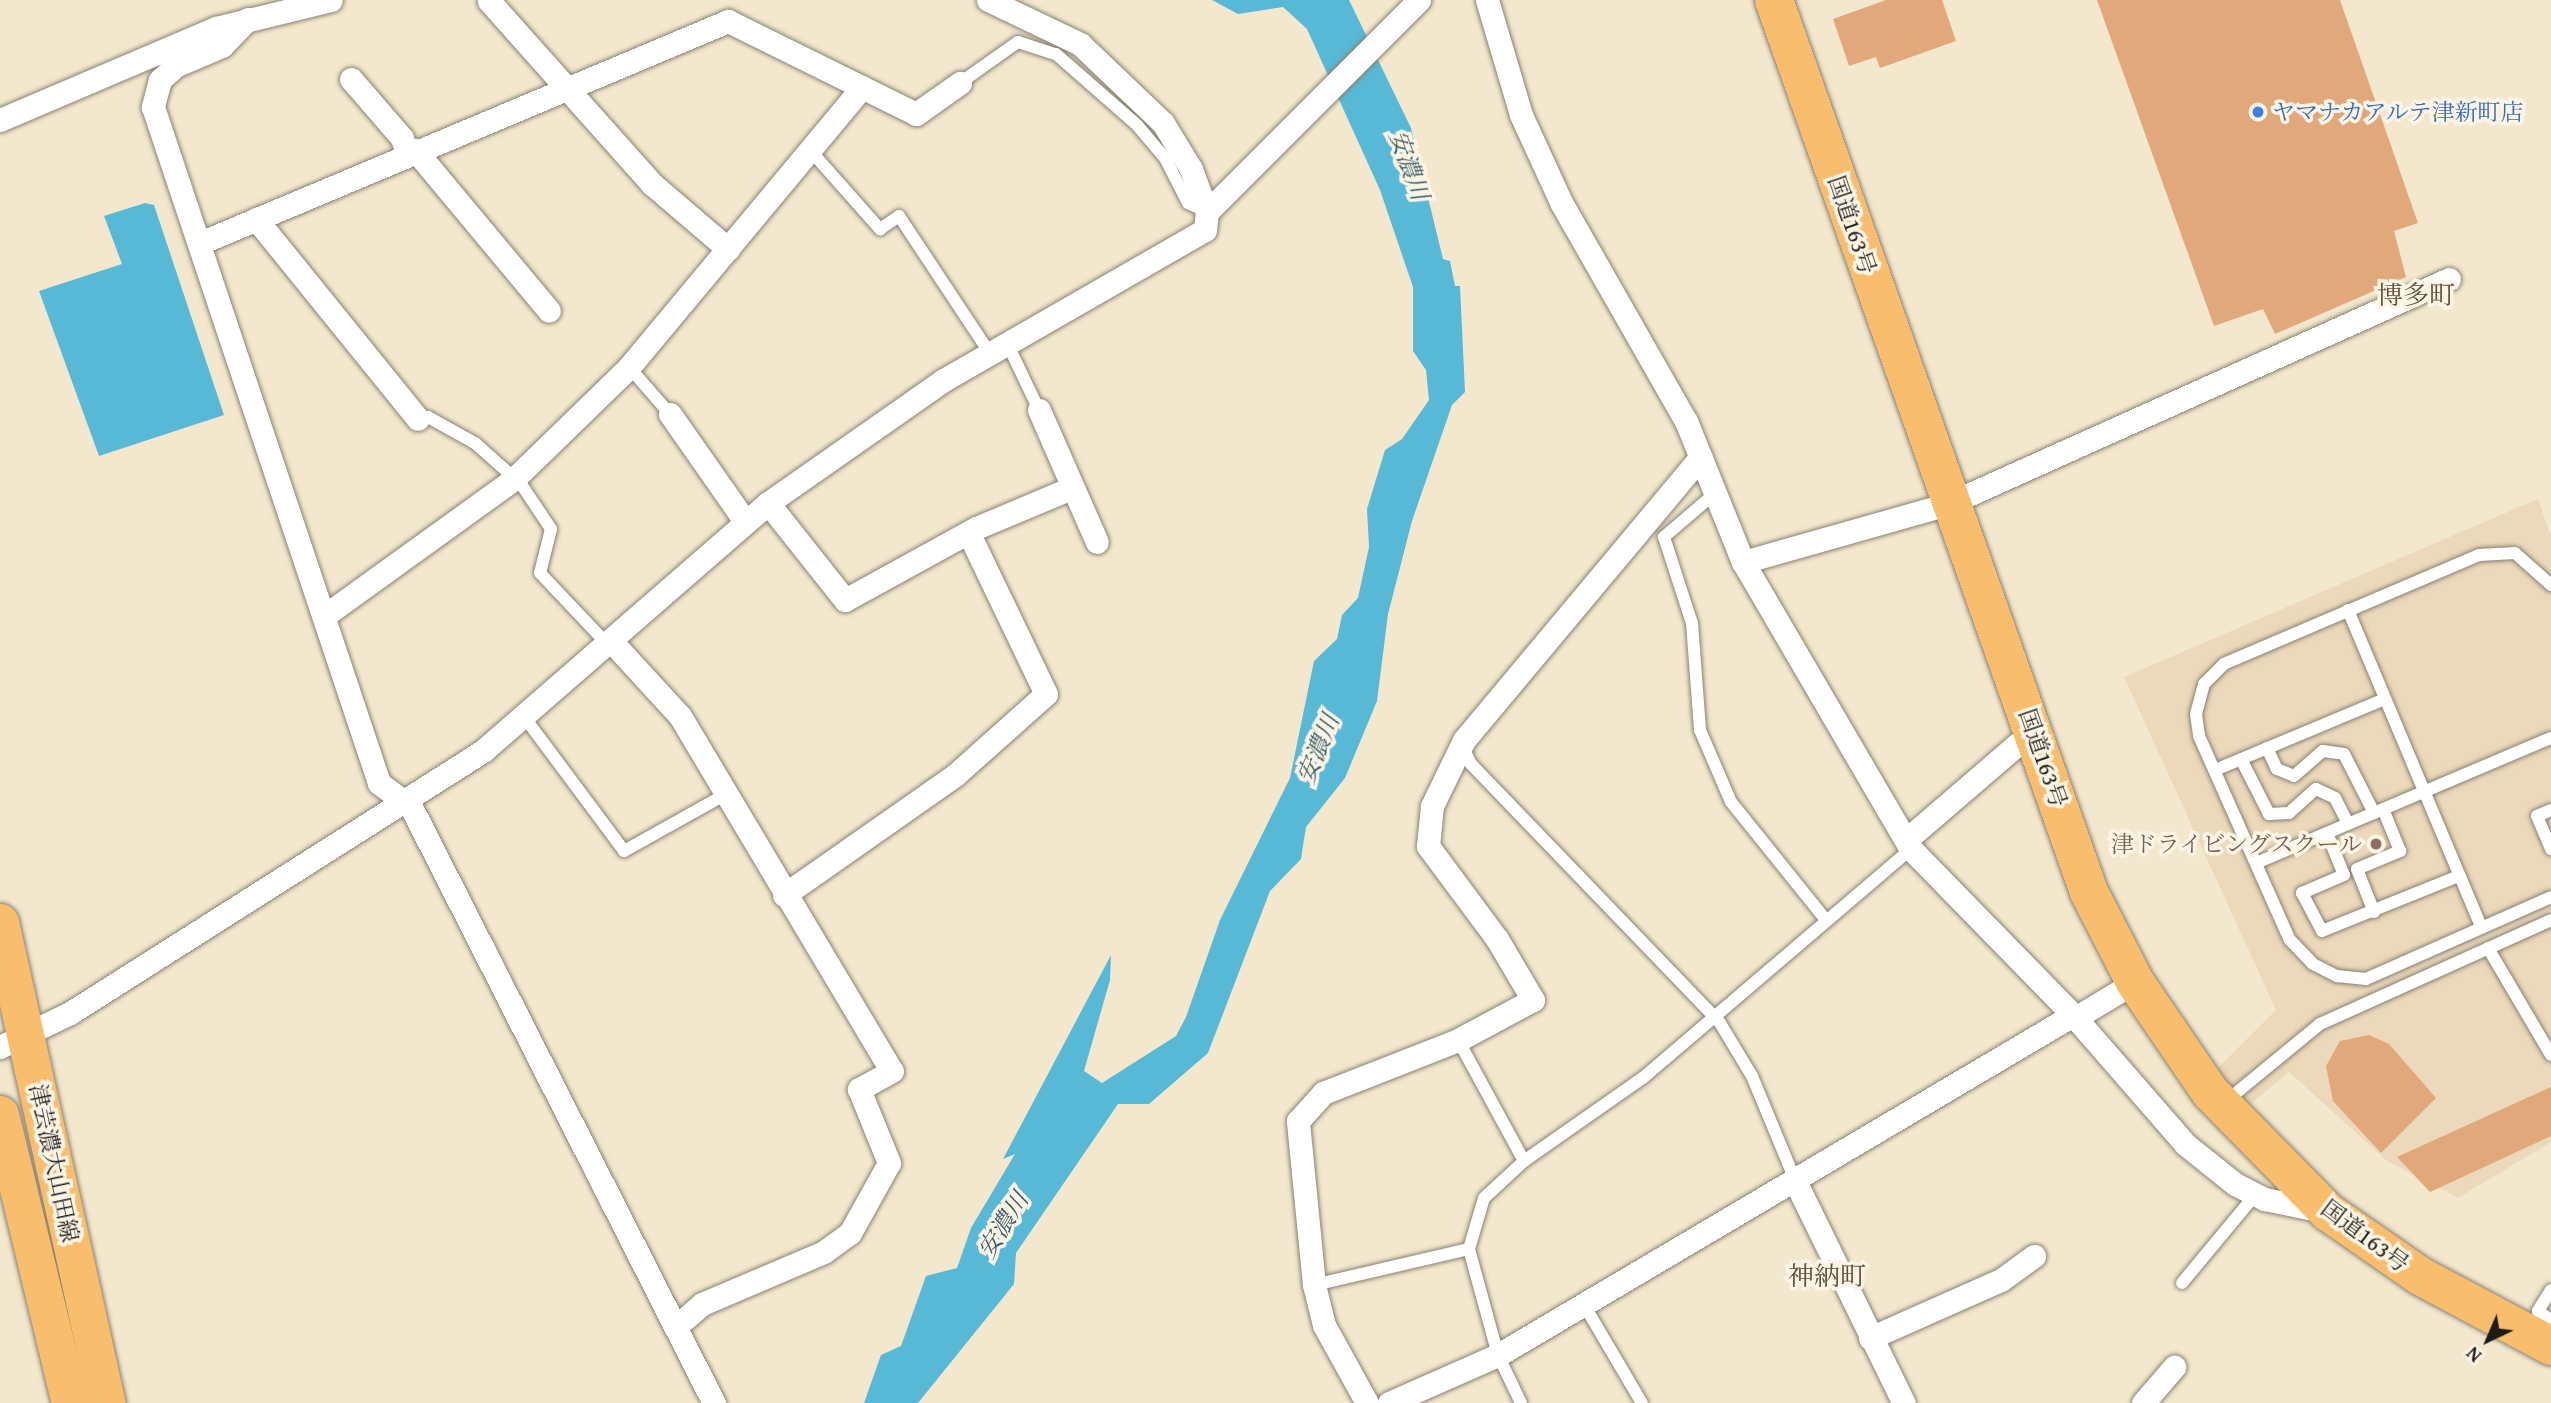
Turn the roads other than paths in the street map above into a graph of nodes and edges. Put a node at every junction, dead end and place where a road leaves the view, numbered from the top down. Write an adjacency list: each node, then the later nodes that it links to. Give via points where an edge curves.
1 (331, 0): 7 (street)
2 (988, 0): 15 (street, via 1043,24 1103,62 1163,123 1191,169)
3 (1487, 0): 26 (street, via 1521,115 1562,204)
4 (1774, 0): 31 (highway, 国道163号)
5 (489, 1): 11 (street)
6 (1411, 7): 15 (street)
7 (248, 19): 12 (street, via 175,43); 17 (street, via 222,46 176,66 160,80 153,107)
8 (351, 79): 14 (street)
9 (960, 83): 10 (street, via 916,114); 15 (lane, via 1018,43 1056,54 1137,125 1165,158 1188,203)
10 (862, 87): 11 (street, via 728,21); 13 (street)
11 (566, 88): 14 (street); 18 (street, via 652,184)
12 (0, 120)
13 (810, 149): 18 (street); 21 (lane, via 880,229 899,216)
14 (411, 152): 16 (street); 20 (street)
15 (1207, 212): 21 (street, via 1205,230)
16 (257, 219): 17 (street); 25 (street)
17 (200, 243): 38 (street)
18 (728, 249): 22 (street)
19 (2449, 279): 31 (street)
20 (549, 311)
21 (1000, 350): 23 (lane); 30 (street, via 880,422)
22 (629, 367): 24 (lane); 27 (street)
23 (1039, 410): 28 (street)
24 (670, 414): 32 (street)
25 (418, 419): 27 (lane, via 428,417 475,443)
26 (1701, 457): 29 (street); 44 (street)
27 (515, 478): 38 (street); 39 (lane, via 551,529 540,573)
28 (1071, 488): 33 (street); 34 (street)
29 (1713, 495): 35 (street); 62 (lane, via 1664,537 1692,623 1700,730 1731,802)
30 (768, 503): 32 (street); 33 (street, via 845,600)
31 (1948, 504): 35 (street); 42 (highway, 国道163号)
32 (745, 521): 39 (street)
33 (969, 534): 59 (street, via 1046,694 954,776)
34 (1097, 542)
35 (1743, 562): 55 (street)
36 (2551, 585): 37 (lane, via 2515,553 2492,551)
37 (2348, 610): 40 (lane); 47 (lane, via 2214,672 2197,699 2196,715)
38 (324, 617): 50 (street, via 379,783)
39 (611, 644): 41 (street); 49 (street, via 671,703)
40 (2385, 699): 45 (lane); 48 (lane)
41 (526, 718): 49 (lane, via 624,851); 50 (street)
42 (2034, 730): 55 (street); 67 (highway, 国道163号, via 2089,892)
43 (2551, 738): 48 (lane)
44 (1462, 745): 68 (lane, via 1471,764); 70 (street, via 1432,806 1428,846 1503,948 1533,1000)
45 (2267, 748): 46 (lane); 52 (lane, via 2277,769 2294,776 2323,751 2344,754)
46 (2241, 759): 47 (lane); 53 (lane, via 2269,814 2289,813 2316,789 2335,798)
47 (2215, 770): 57 (lane)
48 (2424, 792): 52 (lane); 58 (lane)
49 (724, 795): 59 (street)
50 (405, 800): 71 (street); 86 (street)
51 (2551, 810): 56 (lane, via 2537,816)
52 (2379, 811): 53 (lane); 61 (lane, via 2400,850 2357,869)
53 (2348, 824): 54 (lane)
54 (2327, 833): 57 (lane); 61 (lane, via 2344,875 2302,893 2317,927 2327,932)
55 (1908, 845): 62 (lane); 69 (street)
56 (2551, 849)
57 (2256, 863): 65 (lane, via 2300,954 2337,976 2366,979)
58 (2459, 876): 61 (lane); 65 (lane)
59 (785, 895): 86 (street, via 892,1071 859,1089 889,1163 842,1241 702,1304)
60 (2551, 897): 65 (lane)
61 (2374, 912)
62 (1825, 919): 68 (lane)
63 (2551, 920): 66 (lane)
64 (0, 922): 71 (main road, 津芸濃大山田線)
65 (2482, 928)
66 (2488, 948): 72 (lane); 73 (lane, via 2320,1024)
67 (2135, 982): 69 (street); 73 (highway, 国道163号)
68 (1709, 1016): 75 (lane, via 1644,1077); 76 (lane, via 1720,1023 1752,1076)
69 (2074, 1017): 76 (street); 77 (street, via 2185,1144)
70 (1458, 1040): 75 (lane); 82 (street, via 1323,1093 1301,1113 1297,1148)
71 (14, 1042): 92 (main road, 津芸濃大山田線)
72 (2551, 1055)
73 (2222, 1104): 78 (highway, 国道163号)
74 (0, 1114): 91 (main road, 津芸濃大山田線)
75 (1524, 1161): 79 (lane, via 1484,1198)
76 (1796, 1182): 84 (street); 87 (street)
77 (2256, 1194): 78 (street); 81 (lane)
78 (2328, 1212): 88 (highway, 国道163号, via 2420,1276)
79 (1469, 1249): 82 (lane); 89 (lane)
80 (2034, 1256): 87 (street, via 2001,1280)
81 (2182, 1283)
82 (1314, 1285): 94 (street, via 1324,1325)
83 (2551, 1290): 85 (lane, via 2538,1311)
84 (1583, 1303): 89 (street); 97 (lane)
85 (2551, 1320)
86 (679, 1324): 93 (street)
87 (1870, 1338): 98 (street)
88 (2551, 1346)
89 (1498, 1355): 95 (street); 96 (lane)
90 (2174, 1367): 99 (street)
91 (70, 1403)
92 (107, 1403)
93 (714, 1403)
94 (1367, 1403)
95 (1389, 1403)
96 (1521, 1403)
97 (1642, 1403)
98 (1904, 1403)
99 (2143, 1403)

